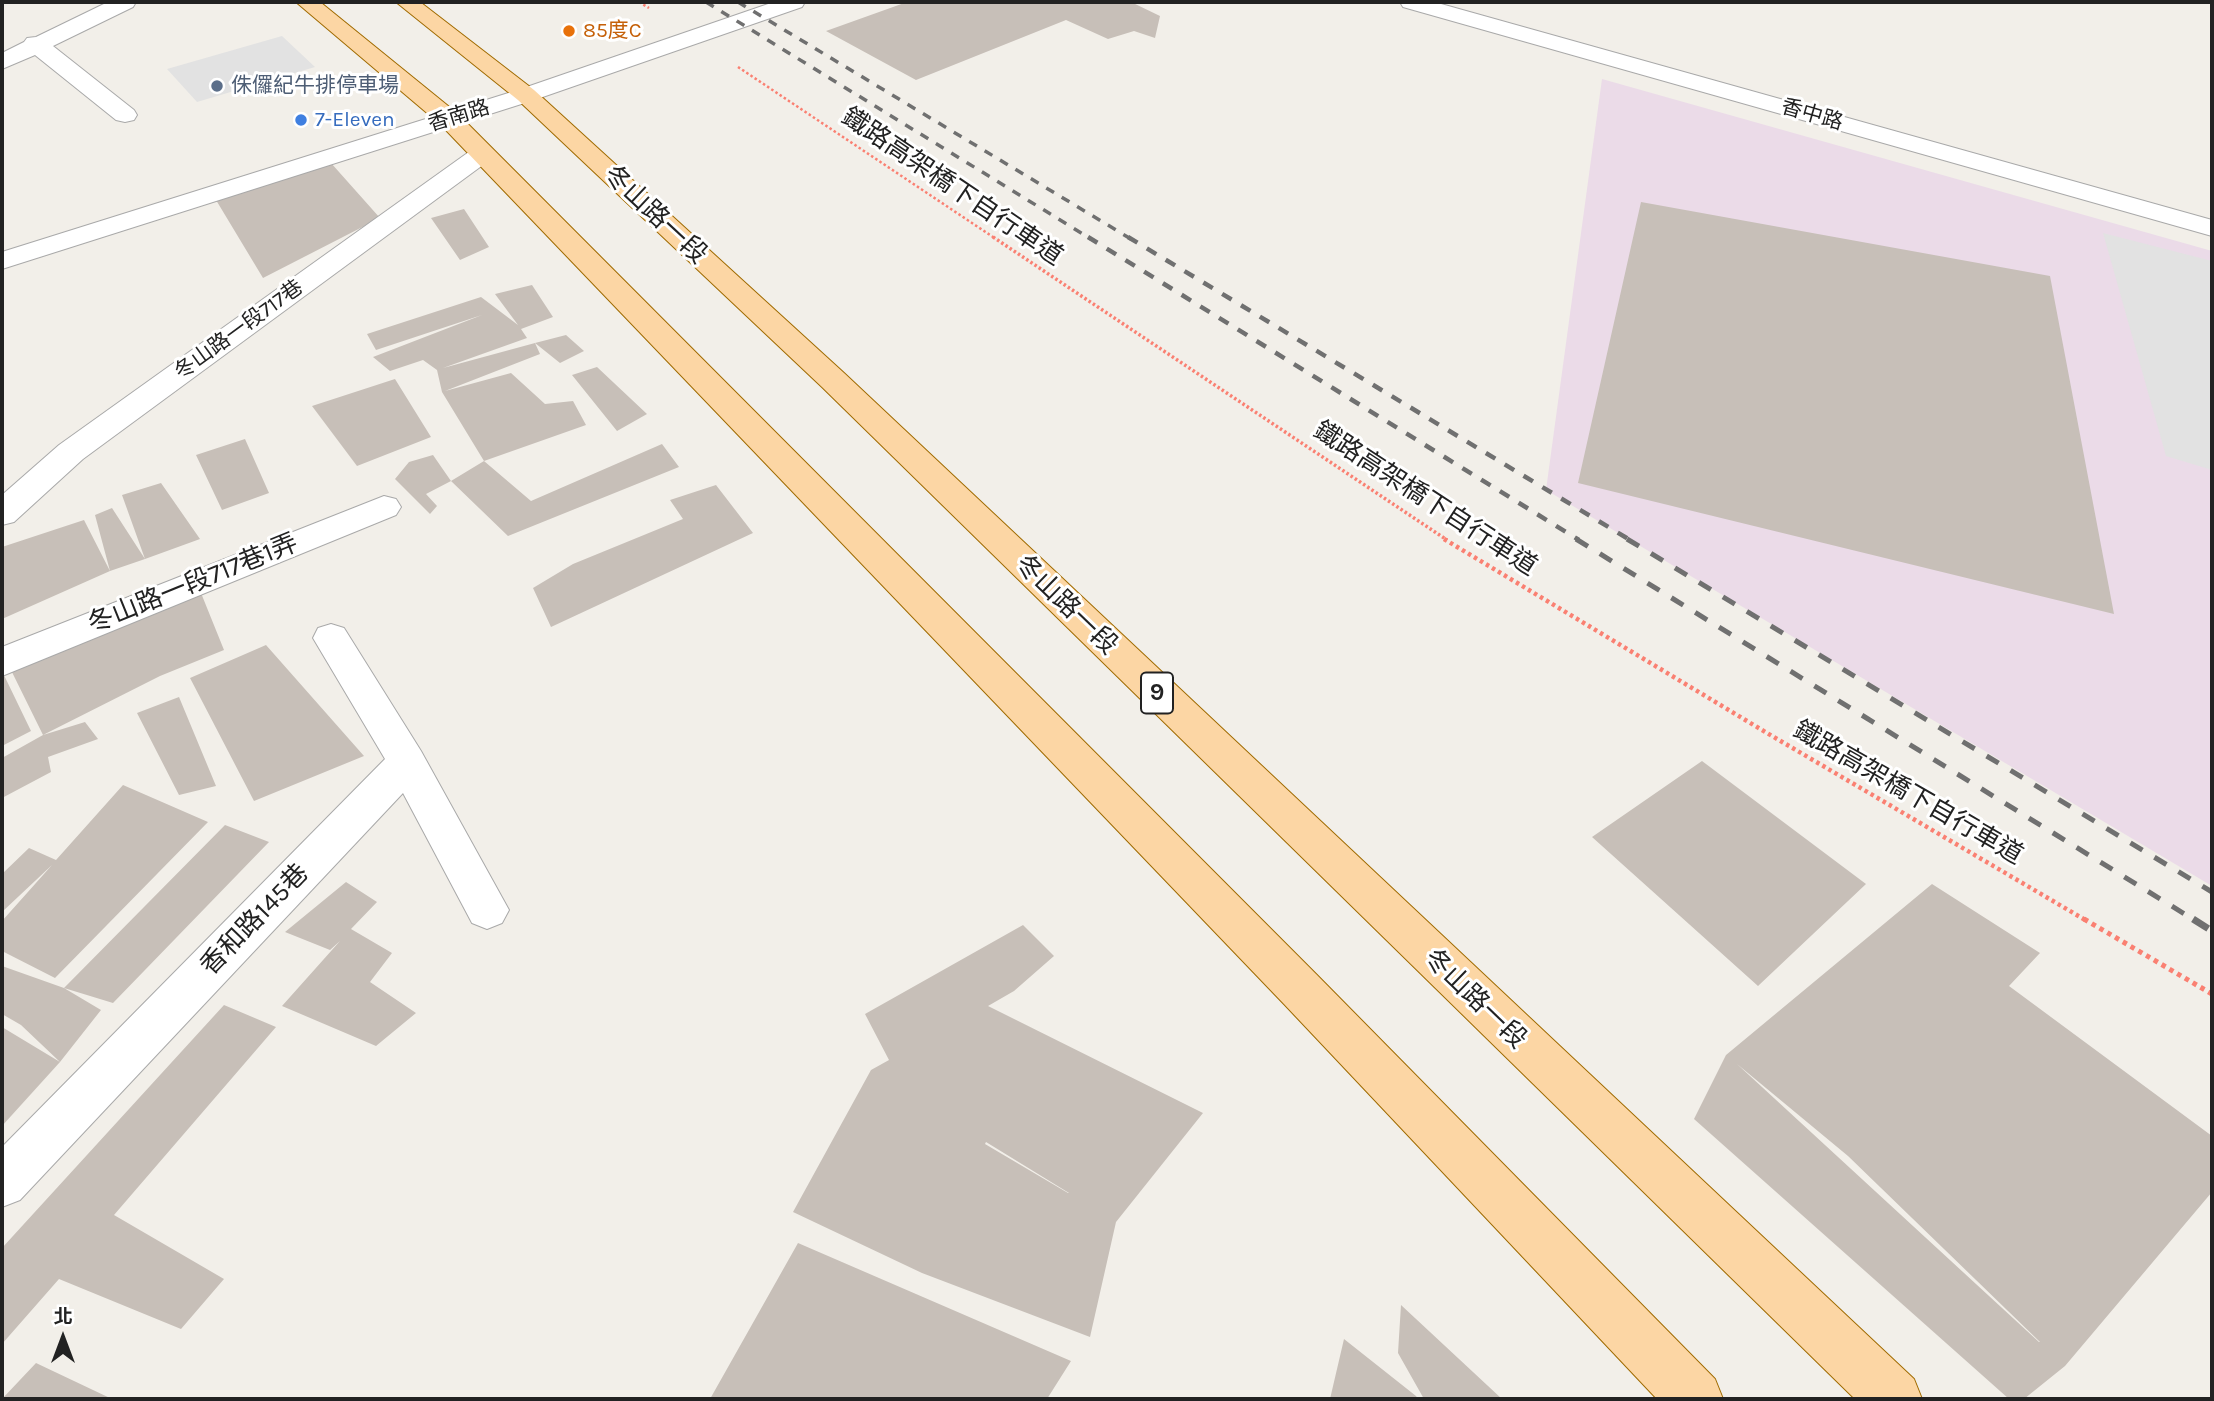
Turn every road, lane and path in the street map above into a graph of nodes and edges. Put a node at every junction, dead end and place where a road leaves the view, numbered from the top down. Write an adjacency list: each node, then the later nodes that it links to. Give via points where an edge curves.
1 (125, 2): 8 (street)
2 (306, 2): 11 (main road)
3 (407, 2): 9 (main road, 冬山路一段 / 9)
4 (639, 2): 7 (path, 鐵路高架橋下自行車道)
5 (794, 2): 7 (street, 香南路)
6 (1411, 2): 13 (street, 香中路)
7 (692, 37): 9 (street, 香南路); 21 (path, 鐵路高架橋下自行車道, via 1448,541)
8 (14, 49): 10 (street)
9 (526, 95): 11 (street, 香南路); 24 (main road, 冬山路一段 / 9, via 833,380)
10 (125, 115)
11 (449, 119): 12 (main road); 14 (street, 香南路)
12 (482, 154): 16 (street, 冬山路一段717巷, via 71,452); 23 (main road)
13 (2212, 228)
14 (2, 261)
15 (384, 507): 18 (street, 冬山路一段717巷1弄)
16 (2, 514)
17 (331, 638): 19 (street)
18 (2, 662)
19 (407, 762): 20 (street); 22 (street, 香和路145巷)
20 (487, 910)
21 (2212, 993)
22 (2, 1182)
23 (1695, 1399)
24 (1894, 1399)

